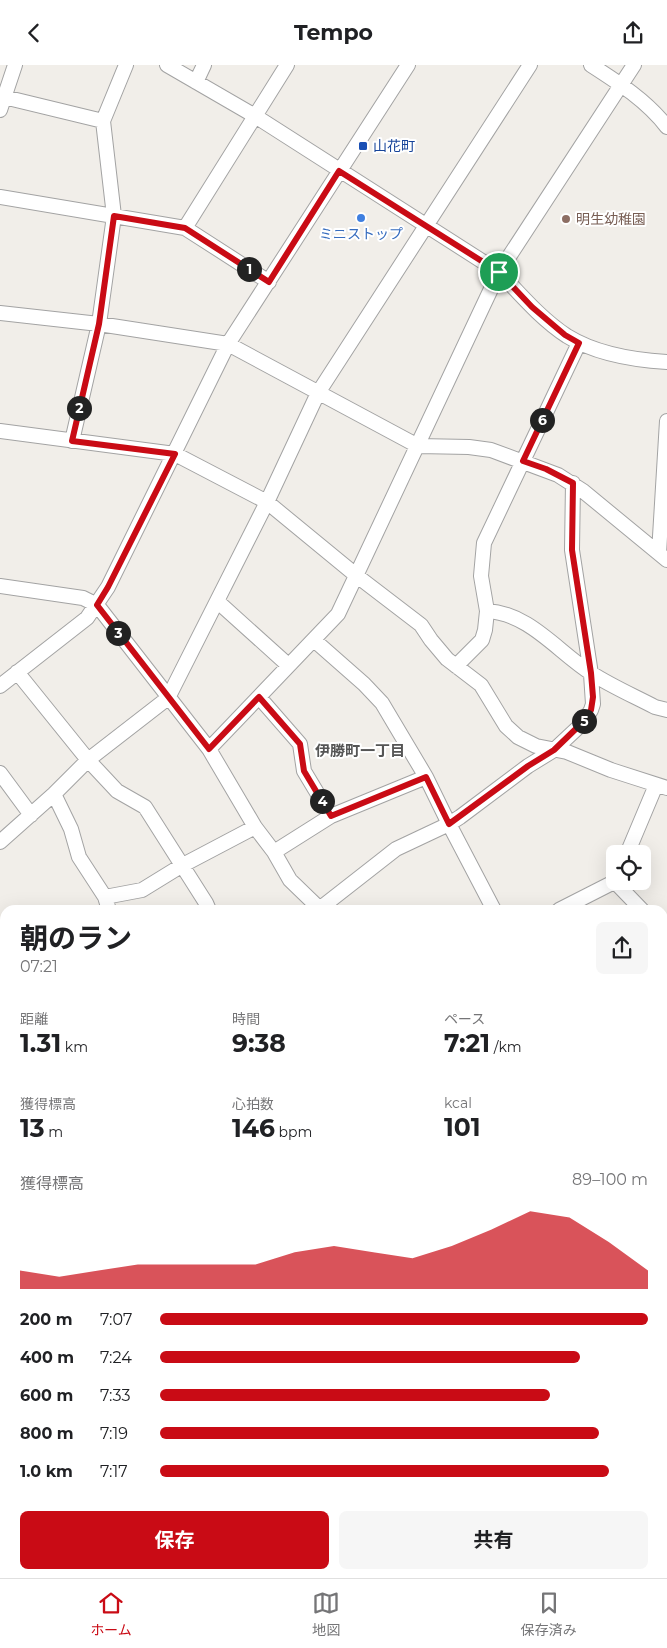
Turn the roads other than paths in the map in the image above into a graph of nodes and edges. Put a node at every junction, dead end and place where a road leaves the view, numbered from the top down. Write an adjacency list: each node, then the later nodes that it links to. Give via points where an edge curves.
1 (14, 65): 12 (street)
2 (126, 65): 14 (street)
3 (168, 65): 10 (street)
4 (204, 65): 10 (street)
5 (287, 65): 13 (street)
6 (408, 65): 16 (street)
7 (530, 65): 19 (street)
8 (591, 65): 11 (street)
9 (634, 65): 11 (street)
10 (196, 81): 13 (street)
11 (621, 84): 15 (street); 21 (street)
12 (1, 101): 14 (street)
13 (254, 116): 16 (street); 20 (street)
14 (103, 121): 18 (street)
15 (667, 127)
16 (339, 171): 19 (street); 22 (street)
17 (0, 197): 18 (street)
18 (114, 216): 20 (street); 24 (street)
19 (426, 227): 21 (street); 28 (street)
20 (185, 228): 22 (street)
21 (499, 272): 25 (street, via 532,307); 32 (street)
22 (269, 282): 26 (street)
23 (0, 313): 24 (street)
24 (99, 324): 26 (street); 31 (street)
25 (579, 343): 27 (street, via 621,356); 34 (street)
26 (228, 344): 28 (street); 33 (street)
27 (667, 362)
28 (318, 393): 32 (street); 36 (street)
29 (667, 421): 37 (street)
30 (0, 431): 31 (street)
31 (72, 441): 33 (street)
32 (418, 445): 34 (street, via 491,450); 38 (street)
33 (175, 454): 36 (street); 41 (street)
34 (523, 461): 35 (street); 42 (street, via 484,543 481,576)
35 (573, 483): 37 (street); 47 (street, via 572,550)
36 (267, 501): 38 (street); 40 (street)
37 (663, 557)
38 (357, 576): 43 (street, via 338,614); 45 (street, via 421,625)
39 (0, 586): 41 (street, via 83,598)
40 (217, 601): 44 (street); 50 (street)
41 (97, 605): 46 (street, via 87,618); 50 (street)
42 (487, 611): 45 (street, via 482,640); 47 (street, via 524,622)
43 (314, 639): 44 (street); 56 (street, via 382,703)
44 (288, 665): 49 (street)
45 (456, 666): 53 (street, via 480,685 512,733 525,743)
46 (17, 672): 48 (street); 54 (street)
47 (591, 673): 51 (street, via 656,707); 53 (street, via 591,710)
48 (0, 686)
49 (259, 697): 52 (street); 60 (street, via 300,744 304,771)
50 (168, 698): 52 (street); 54 (street)
51 (667, 709)
52 (209, 749): 62 (street)
53 (554, 750): 57 (street); 61 (street)
54 (88, 760): 58 (street); 66 (street, via 117,791 145,807)
55 (0, 773): 59 (street)
56 (426, 777): 60 (street); 61 (street)
57 (662, 786): 64 (street)
58 (54, 794): 59 (street); 69 (street, via 71,829 79,857)
59 (31, 815): 63 (street)
60 (331, 816): 65 (street)
61 (449, 824): 72 (street, via 396,849); 73 (street)
62 (256, 827): 65 (street); 66 (street)
63 (0, 842)
64 (632, 845)
65 (274, 852): 71 (street, via 290,880)
66 (181, 866): 69 (street, via 142,890); 70 (street)
67 (606, 887): 74 (street)
68 (623, 890): 75 (street)
69 (107, 903)
70 (207, 905)
71 (316, 905)
72 (325, 905)
73 (491, 905)
74 (569, 905)
75 (637, 905)

